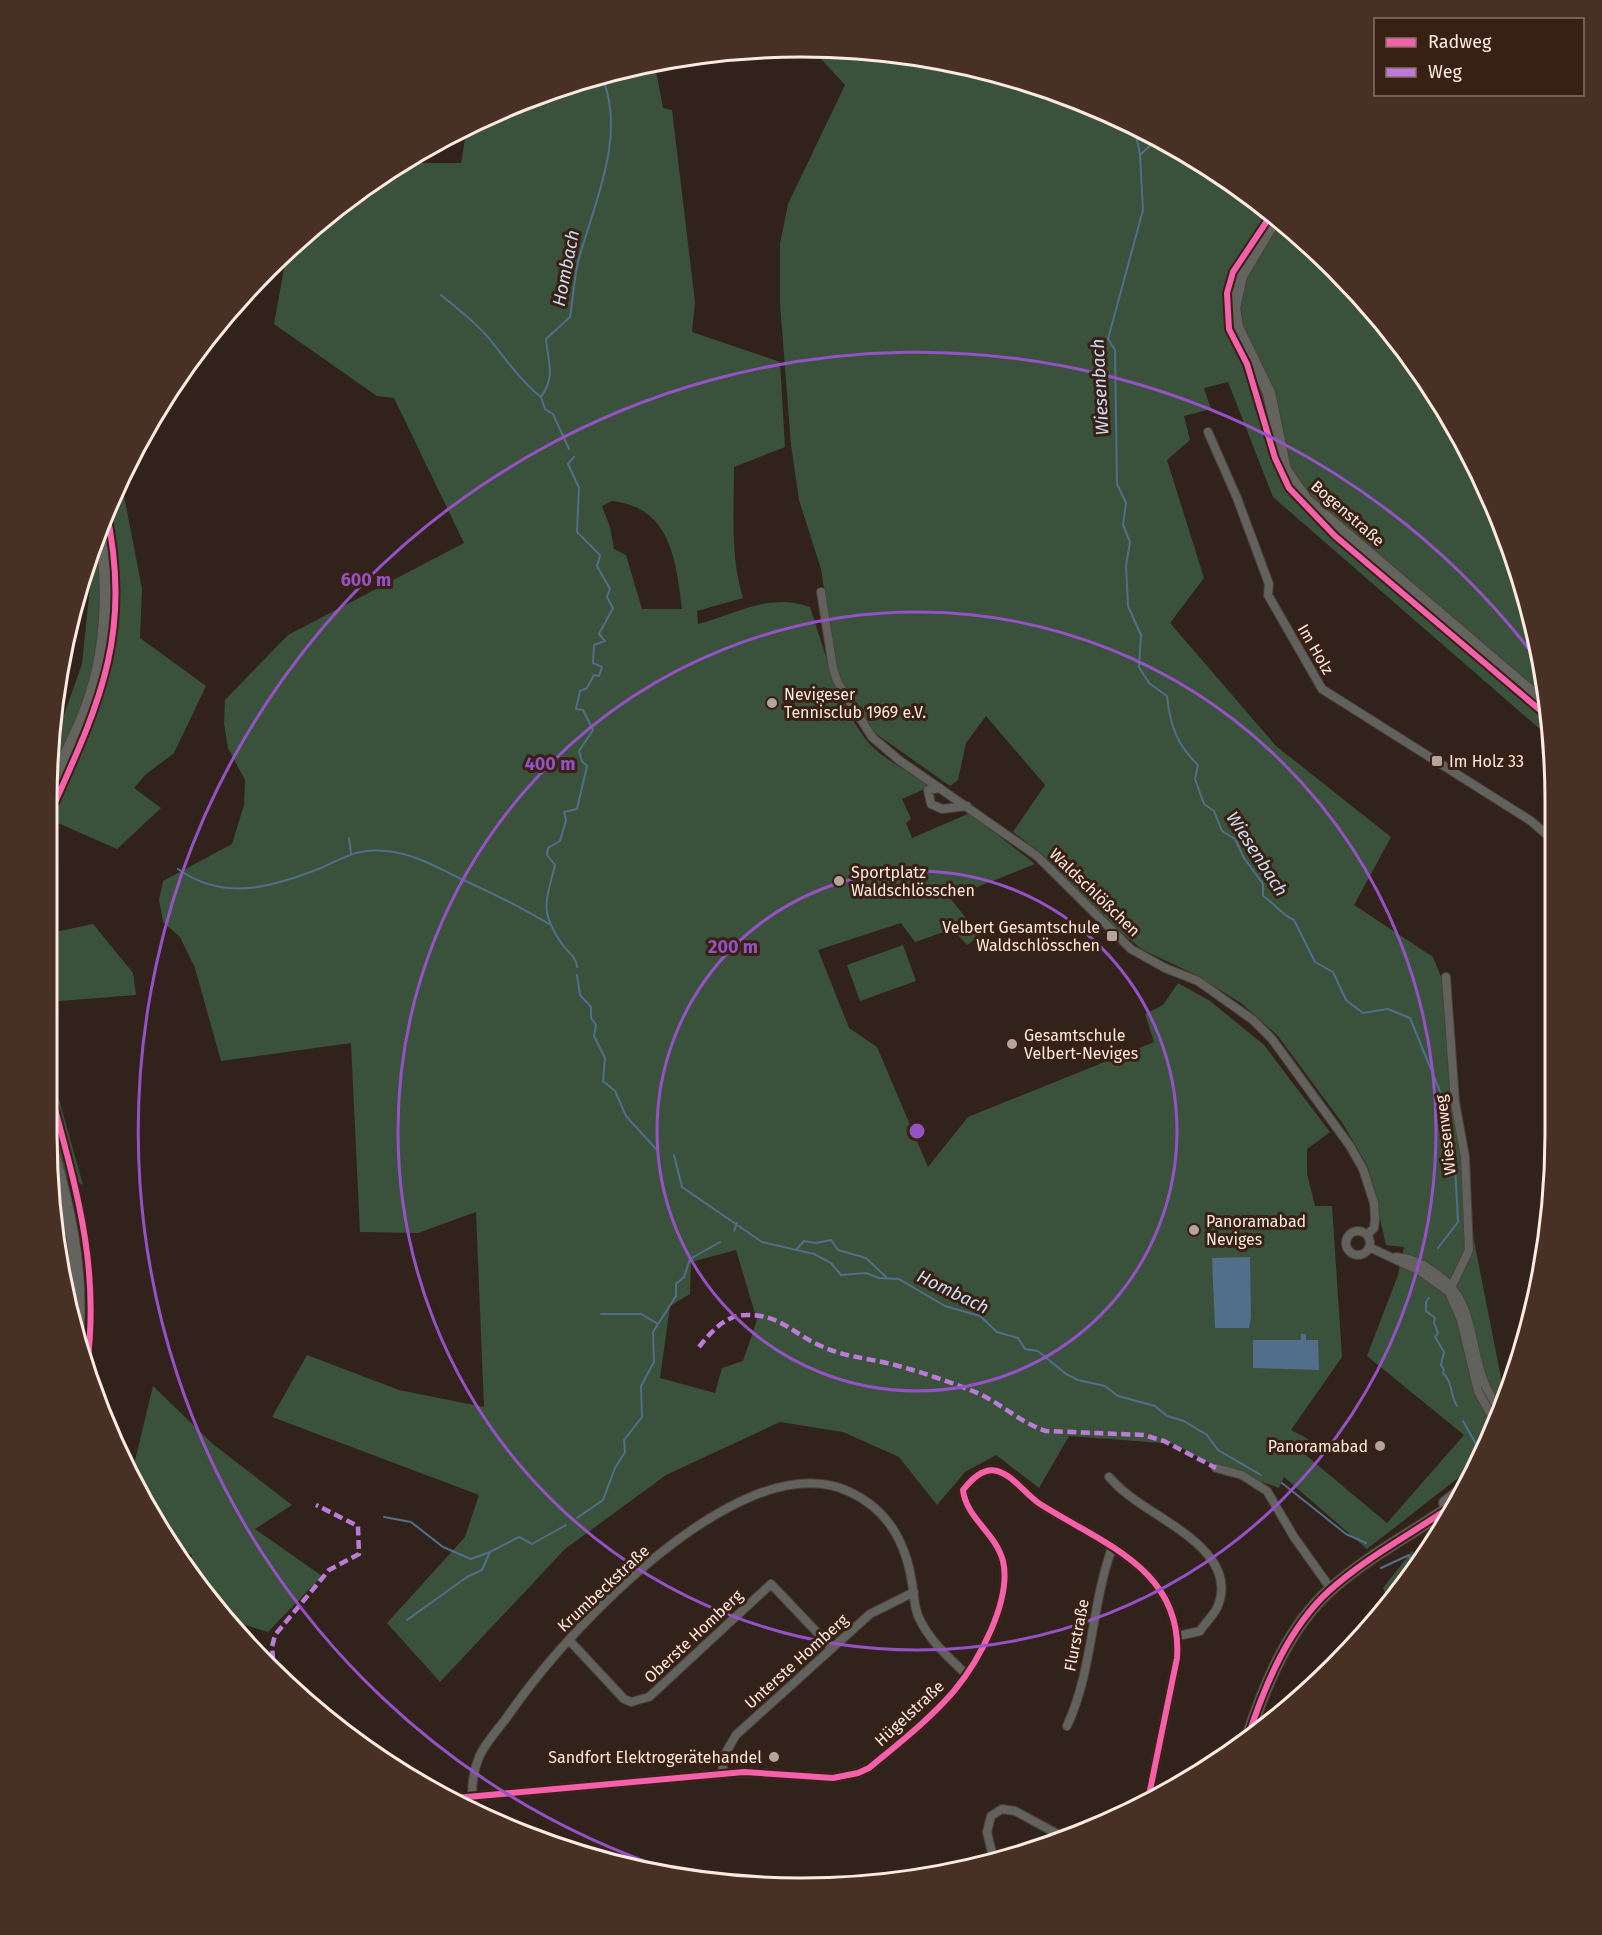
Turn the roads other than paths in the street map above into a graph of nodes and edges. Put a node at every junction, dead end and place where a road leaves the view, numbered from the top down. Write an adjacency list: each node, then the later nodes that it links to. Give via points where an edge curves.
1 (1271, 225): 5 (main road, Bogenstraße, via 1241,276 1234,308 1237,327 1269,393 1281,455 1293,485)
2 (1208, 432): 9 (street, Im Holz, via 1269,584 1268,596 1322,689)
3 (102, 546): 6 (main road, via 106,630 87,708)
4 (821, 592): 7 (street, Waldschlößchen, via 832,668 850,703 872,737)
5 (1538, 698)
6 (58, 771)
7 (943, 789): 8 (street, Waldschlößchen); 8 (street, via 928,790 931,804 942,809)
8 (967, 806): 12 (street, Waldschlößchen, via 1037,856 1131,949 1197,981 1253,1020 1272,1039 1363,1169 1374,1203 1374,1228)
9 (1545, 833)
10 (1446, 977): 14 (street, Wiesenweg, via 1455,1102 1465,1157 1468,1240 1464,1264)
11 (59, 1175): 15 (main road, via 75,1254)
12 (1367, 1235): 13 (street); 13 (street, via 1353,1232 1347,1239 1347,1248 1359,1255)
13 (1369, 1247): 14 (street, via 1423,1264)
14 (1451, 1290): 16 (street, via 1468,1317 1485,1386); 17 (street, via 1478,1390)
15 (77, 1307)
16 (1495, 1402)
17 (1490, 1413)
18 (1216, 1468): 24 (street, via 1242,1475 1267,1491)
19 (1109, 1477): 26 (street, via 1126,1494 1190,1536 1218,1572 1221,1587 1217,1608 1200,1631)
20 (1449, 1499): 22 (main road)
21 (1440, 1515): 22 (main road)
22 (1407, 1534): 24 (main road)
23 (1112, 1548): 26 (street, Hügelstraße, via 1142,1567 1159,1586); 29 (street, Hügelstraße, via 996,1470 975,1477 963,1490 964,1499 1002,1554 1005,1581 992,1627); 30 (street, Flurstraße, via 1086,1668)
24 (1331, 1589): 31 (main road, via 1308,1612 1287,1645)
25 (914, 1592): 27 (street, Krumbeckstraße, via 899,1536 873,1506 851,1492 827,1484 792,1484 756,1495 696,1528 645,1565); 28 (street, Unterste Homberg, via 870,1614); 29 (street, Krumbeckstraße, via 918,1616 936,1646)
26 (1178, 1635): 33 (street, Hügelstraße)
27 (569, 1640): 28 (street, Oberste Homberg, via 624,1699 636,1701 649,1697 771,1584); 34 (street, Krumbeckstraße, via 540,1670 479,1756)
28 (831, 1647): 32 (street, Unterste Homberg, via 736,1735 725,1754)
29 (965, 1673): 32 (street, Hügelstraße, via 955,1690 903,1740 858,1773 833,1778)
30 (1067, 1726)
31 (1251, 1726)
32 (723, 1773): 34 (street, Hügelstraße)
33 (1150, 1790)
34 (472, 1796): 35 (street, Hügelstraße); 36 (street, Krumbeckstraße)
35 (464, 1797)
36 (473, 1801)
37 (1056, 1833): 38 (street, via 1015,1811 1002,1809 991,1816 987,1832)
38 (992, 1853)

